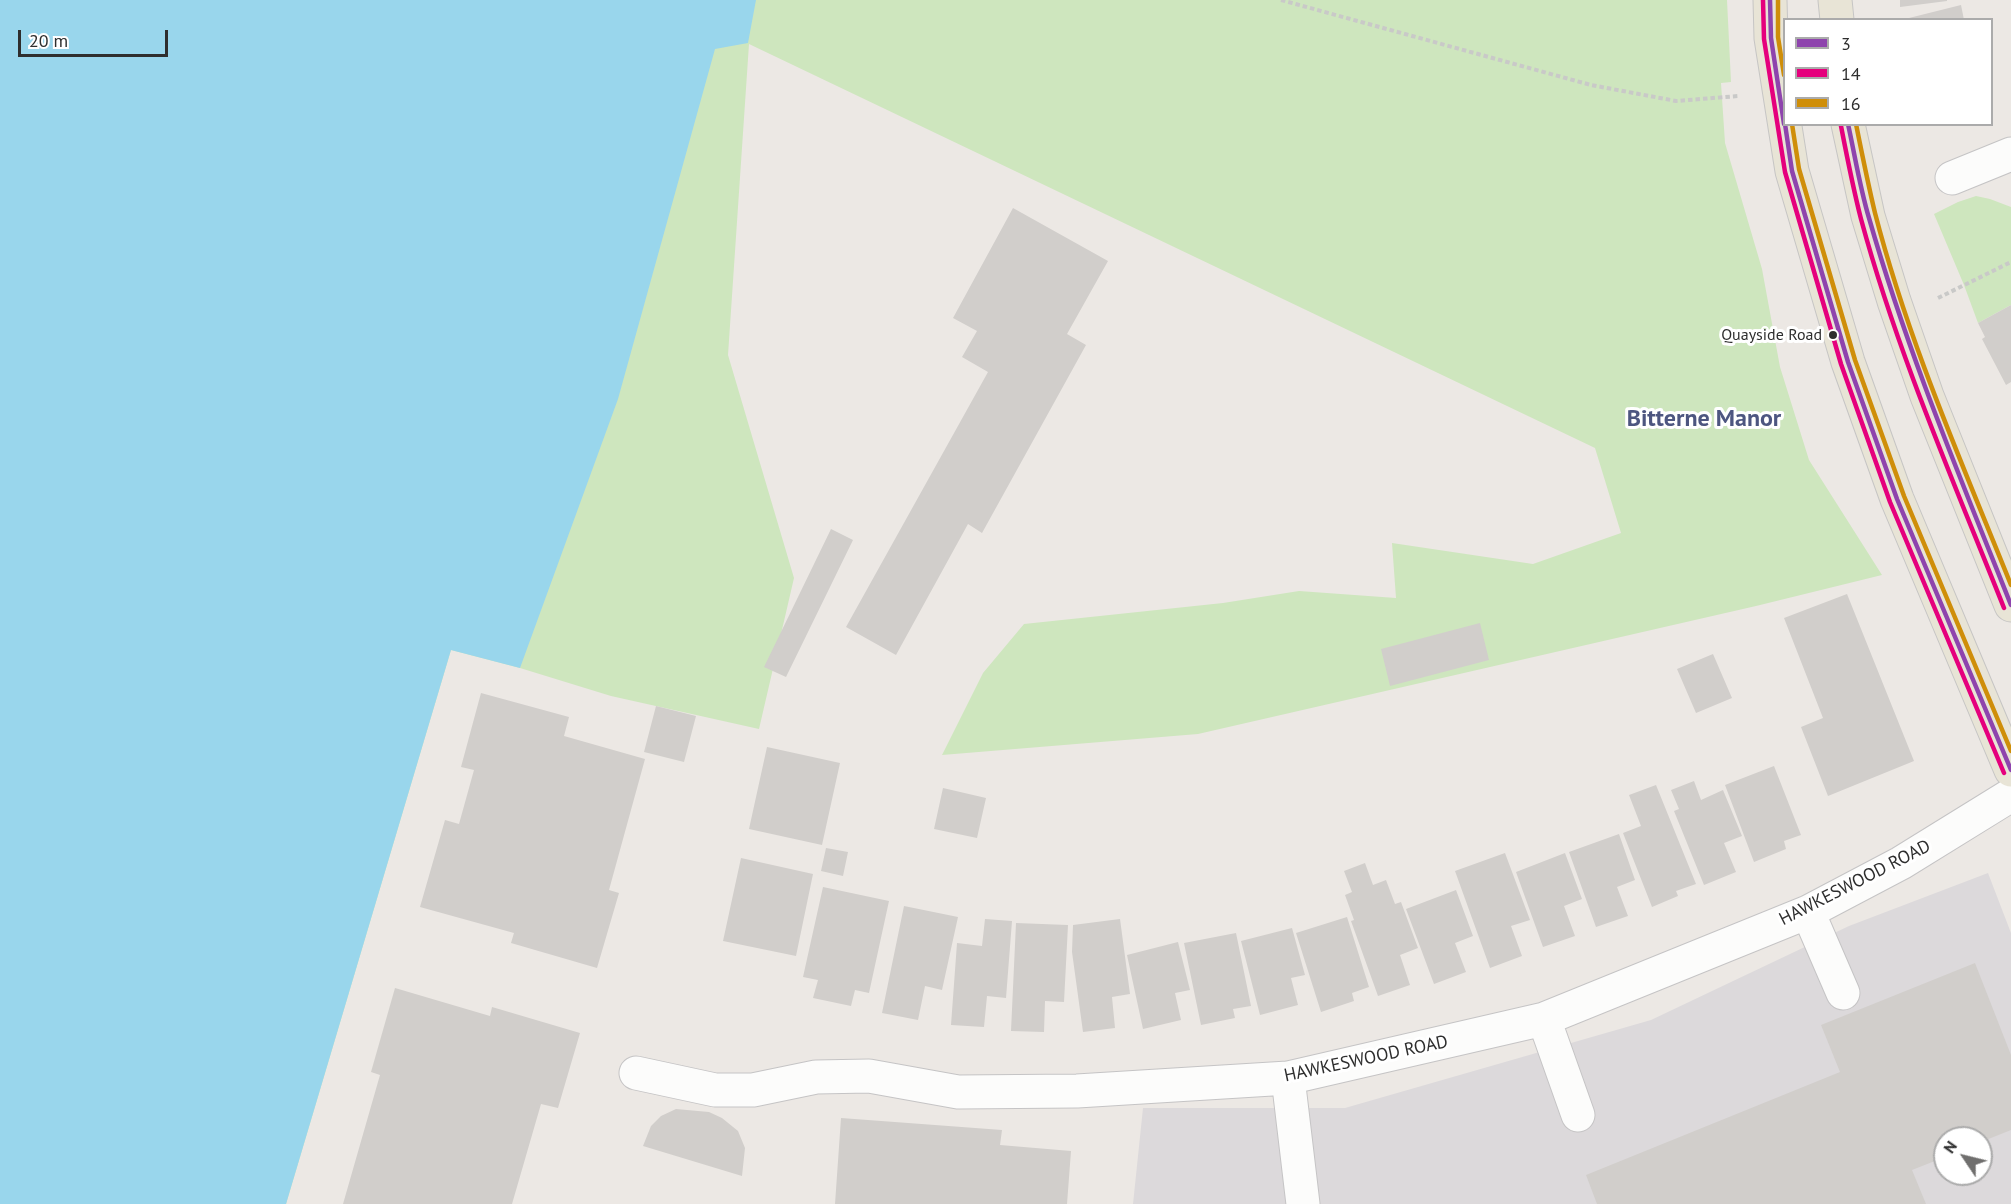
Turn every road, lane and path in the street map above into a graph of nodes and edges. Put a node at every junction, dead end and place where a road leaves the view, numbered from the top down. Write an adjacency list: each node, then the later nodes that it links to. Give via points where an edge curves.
1 (1281, 0): 5 (path, via 1591,85 1676,101)
2 (1770, 0): 6 (main road, via 1771,38)
3 (1835, 0): 4 (main road)
4 (1837, 18)
5 (1740, 96)
6 (1783, 114)
7 (1785, 126): 14 (main road, via 1792,171 1848,362 1897,499)
8 (1848, 126): 12 (main road, via 1868,216)
9 (2011, 154): 10 (street)
10 (1952, 178)
11 (2011, 262): 12 (path)
12 (1899, 317): 13 (main road)
13 (2011, 605)
14 (2011, 770)
15 (2011, 795): 16 (street, HAWKESWOOD ROAD, via 1901,863)
16 (1808, 912): 17 (street); 18 (street, HAWKESWOOD ROAD)
17 (1843, 993)
18 (1544, 1019): 20 (street, HAWKESWOOD ROAD); 21 (street)
19 (636, 1073): 20 (street, HAWKESWOOD ROAD, via 715,1090 753,1090 816,1077 869,1076 958,1092 1077,1092)
20 (1288, 1078): 22 (street)
21 (1578, 1115)
22 (1304, 1204)

